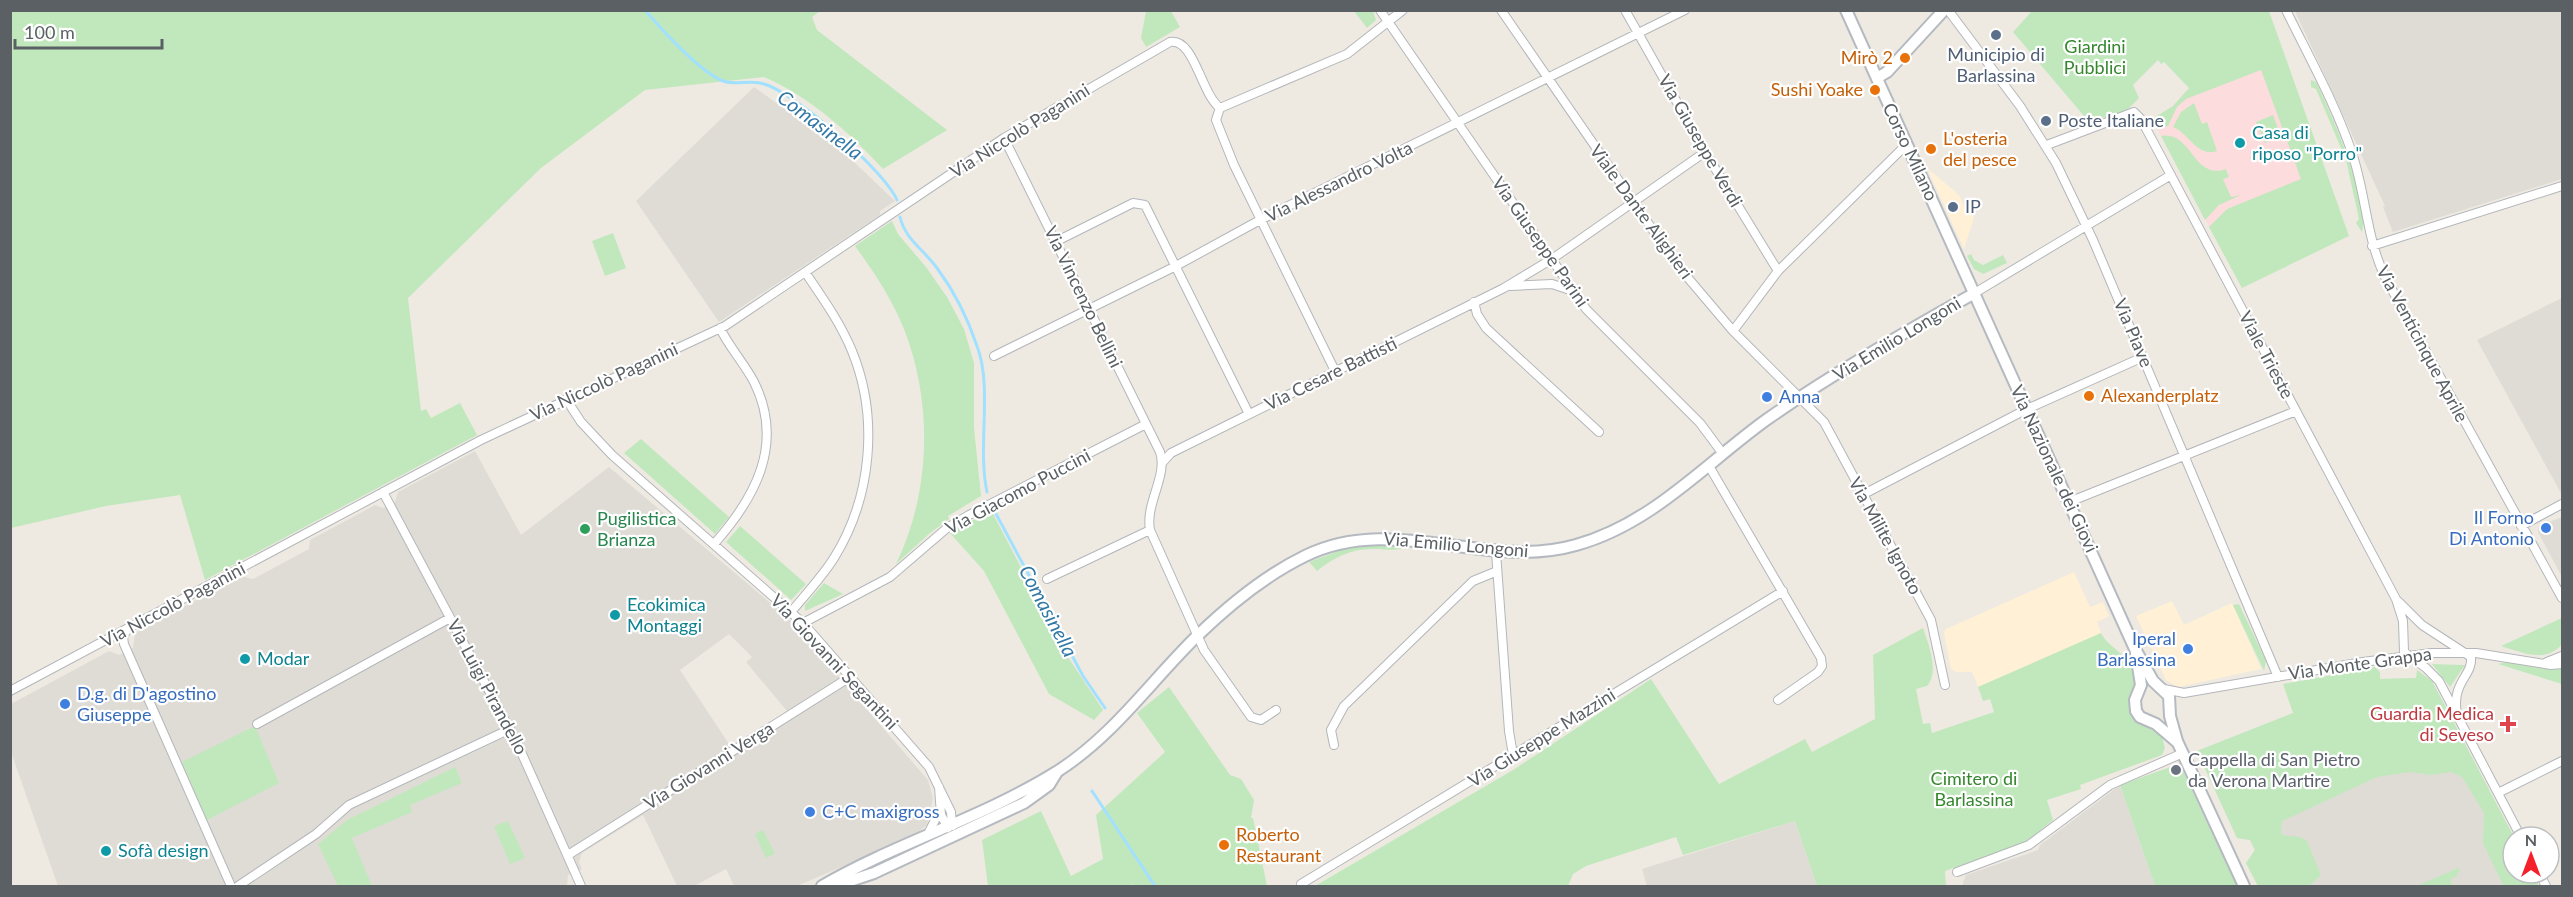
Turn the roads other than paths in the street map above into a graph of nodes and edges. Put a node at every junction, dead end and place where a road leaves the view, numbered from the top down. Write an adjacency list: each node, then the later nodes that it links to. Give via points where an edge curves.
1 (1380, 10): 9 (street, Via Giuseppe Parini)
2 (1402, 10): 9 (street)
3 (1501, 10): 12 (street, Viale Dante Alighieri)
4 (1625, 10): 10 (street, Via Giuseppe Verdi)
5 (1685, 10): 10 (street, Via Alessandro Volta)
6 (1846, 10): 11 (street, Corso Milano)
7 (1946, 10): 11 (street, via 1887,72); 17 (street, Via Piave, via 1980,50)
8 (2286, 10): 25 (street, Via Venticinque Aprile, via 2352,153)
9 (1389, 23): 13 (street, via 1347,54); 14 (street, Via Giuseppe Parini)
10 (1638, 34): 12 (street, Via Alessandro Volta); 18 (street, Via Giuseppe Verdi)
11 (1876, 78): 16 (street, Corso Milano)
12 (1548, 79): 14 (street, Via Alessandro Volta); 21 (street, Viale Dante Alighieri)
13 (1220, 108): 15 (street, Via Niccolò Paganini, via 1207,92 1187,48 1179,42 1164,45); 22 (street, via 1216,120)
14 (1457, 123): 22 (street, Via Alessandro Volta); 26 (street, Via Giuseppe Parini)
15 (1004, 138): 24 (street, Via Vincenzo Bellini); 29 (street, Via Niccolò Paganini)
16 (1907, 144): 28 (street); 32 (street, Corso Milano)
17 (2047, 145): 19 (street, Viale Trieste, via 2134,112); 23 (street, Via Piave)
18 (1705, 152): 21 (street, Via Cesare Battisti); 28 (street, Via Giuseppe Verdi)
19 (2171, 175): 23 (street); 43 (street, Viale Trieste)
20 (2562, 186): 25 (street)
21 (1633, 202): 26 (street, Via Cesare Battisti); 36 (street, Viale Dante Alighieri, via 1677,265)
22 (1260, 220): 27 (street, Via Alessandro Volta); 39 (street)
23 (2086, 226): 32 (street); 38 (street, Via Piave)
24 (1055, 242): 27 (street, via 1138,202 1147,207); 34 (street, Via Vincenzo Bellini)
25 (2372, 246): 55 (street, Via Venticinque Aprile, via 2391,290)
26 (1552, 259): 30 (street, Via Cesare Battisti); 31 (street, Via Giuseppe Parini)
27 (1176, 266): 34 (street, Via Alessandro Volta); 44 (street)
28 (1778, 271): 36 (street)
29 (805, 272): 35 (street, Via Niccolò Paganini); 64 (street, via 843,331 856,362 866,401 868,455 860,498 844,541 822,576)
30 (1504, 288): 31 (street, Via Cesare Battisti, via 1552,285); 33 (street, Via Cesare Battisti)
31 (1575, 292): 47 (street, Via Giuseppe Parini, via 1592,317 1700,423)
32 (1973, 294): 40 (street, Via Emilio Longoni); 42 (street, Via Nazionale dei Giovi)
33 (1474, 302): 39 (street, Via Cesare Battisti); 46 (street, via 1486,328)
34 (1089, 309): 37 (street, Via Alessandro Volta); 45 (street, Via Vincenzo Bellini)
35 (720, 328): 41 (street, Via Niccolò Paganini); 57 (street, via 760,398 766,445 762,470 751,497)
36 (1733, 331): 40 (street, Viale Dante Alighieri)
37 (994, 356)
38 (2143, 357): 42 (street); 48 (street, Via Piave)
39 (1335, 371): 44 (street, Via Cesare Battisti)
40 (1799, 398): 47 (street, Via Emilio Longoni); 52 (street, Via Milite Ignoto, via 1824,422)
41 (566, 399): 51 (street, Via Niccolò Paganini); 57 (street, Via Giovanni Segantini, via 581,422 612,455)
42 (2027, 409): 52 (street); 53 (street, Via Nazionale dei Giovi)
43 (2296, 411): 48 (street); 63 (street, Viale Trieste)
44 (1249, 414): 49 (street, Via Cesare Battisti)
45 (1146, 424): 49 (street, Via Vincenzo Bellini); 66 (street, Via Giacomo Puccini, via 969,515 947,528 890,577)
46 (1599, 432)
47 (1723, 454): 50 (street, Via Emilio Longoni)
48 (2184, 454): 53 (street); 80 (street, Via Piave)
49 (1161, 460): 56 (street, via 1149,512)
50 (1709, 466): 58 (street, Via Emilio Longoni, via 1662,502 1603,536 1556,550); 61 (street)
51 (383, 492): 65 (street, Via Luigi Pirandello); 67 (street, Via Niccolò Paganini)
52 (1862, 495): 81 (street, Via Milite Ignoto, via 1930,620)
53 (2069, 502): 70 (street, Via Nazionale dei Giovi)
54 (2562, 504): 55 (street)
55 (2521, 526): 62 (street, Via Venticinque Aprile)
56 (1150, 530): 60 (street); 68 (street)
57 (714, 544): 64 (street, Via Giovanni Segantini)
58 (1496, 552): 59 (street); 68 (street, Via Emilio Longoni, via 1385,538 1336,543 1279,570)
59 (1495, 572): 94 (street, via 1473,581 1349,701 1333,723); 96 (street)
60 (1047, 579)
61 (1783, 591): 86 (street, via 1822,662 1818,672); 96 (street, Via Giuseppe Mazzini)
62 (2562, 598)
63 (2396, 599): 69 (street, Viale Trieste, via 2403,625); 71 (street, Viale Trieste, via 2418,622)
64 (791, 612): 66 (street, Via Giovanni Segantini)
65 (450, 618): 91 (street); 92 (street, Via Luigi Pirandello)
66 (803, 623): 79 (street, Via Giovanni Segantini)
67 (126, 630): 83 (street, Via Niccolò Paganini); 110 (street, via 124,644)
68 (1197, 636): 88 (street, via 1251,717 1261,720); 98 (street, Via Emilio Longoni, via 1121,720)
69 (2402, 644): 73 (street, Viale Trieste); 75 (street, via 2400,653)
70 (2134, 645): 82 (street, Via Nazionale dei Giovi, via 2153,681); 84 (street, Via Nazionale dei Giovi)
71 (2468, 652): 72 (street, Via Monte Grappa); 73 (street, Via Monte Grappa); 77 (street)
72 (2484, 653): 76 (street, Via Monte Grappa); 77 (street)
73 (2407, 656): 75 (street, Via Monte Grappa); 89 (street, via 2434,674)
74 (2562, 656): 76 (street)
75 (2393, 657): 80 (street, Via Monte Grappa)
76 (2536, 662): 78 (street, Via Monte Grappa)
77 (2472, 663): 89 (street, via 2457,691)
78 (2562, 664)
79 (850, 676): 101 (street, Via Giovanni Segantini, via 924,760 939,783); 106 (street, Via Giovanni Verga)
80 (2278, 677): 85 (street, Via Monte Grappa)
81 (1945, 685)
82 (2162, 688): 84 (street, via 2151,685); 85 (street, Via Monte Grappa); 87 (street, Via Nazionale dei Giovi, via 2169,696)
83 (10, 691)
84 (2138, 693): 90 (street, Via Nazionale dei Giovi, via 2136,711)
85 (2184, 693): 87 (street)
86 (1778, 700)
87 (2170, 708): 90 (street, via 2161,719); 93 (street, Via Nazionale dei Giovi)
88 (1276, 710)
89 (2458, 715): 99 (street)
90 (2150, 722): 93 (street, Via Nazionale dei Giovi)
91 (257, 724)
92 (510, 729): 106 (street, Via Luigi Pirandello); 111 (street, via 349,806 316,834)
93 (2178, 742): 95 (street, Via Nazionale dei Giovi)
94 (1334, 745)
95 (2183, 753): 107 (street, via 2110,785 2029,844); 115 (street, Via Nazionale dei Giovi)
96 (1513, 755): 109 (street, Via Giuseppe Mazzini)
97 (2562, 761): 99 (street)
98 (1058, 771): 100 (street, Via Emilio Longoni, via 1049,785); 102 (street, Via Emilio Longoni)
99 (2498, 793): 103 (street)
100 (1024, 803): 104 (street, Via Emilio Longoni, via 968,826); 108 (street, Via Emilio Longoni)
101 (945, 807): 102 (street, via 962,817); 104 (street, Via Giovanni Segantini, via 942,820); 105 (street, Via Giovanni Segantini)
102 (976, 817): 104 (street, Via Emilio Longoni)
103 (2514, 825)
104 (950, 828): 105 (street, Via Emilio Longoni); 108 (street, Via Emilio Longoni, via 882,862)
105 (924, 839): 113 (street, Via Emilio Longoni)
106 (568, 855): 112 (street, Via Luigi Pirandello)
107 (1957, 872)
108 (874, 873): 114 (street, Via Emilio Longoni)
109 (1301, 884)
110 (231, 886)
111 (238, 886)
112 (581, 886)
113 (822, 886)
114 (835, 886)
115 (2244, 886)

